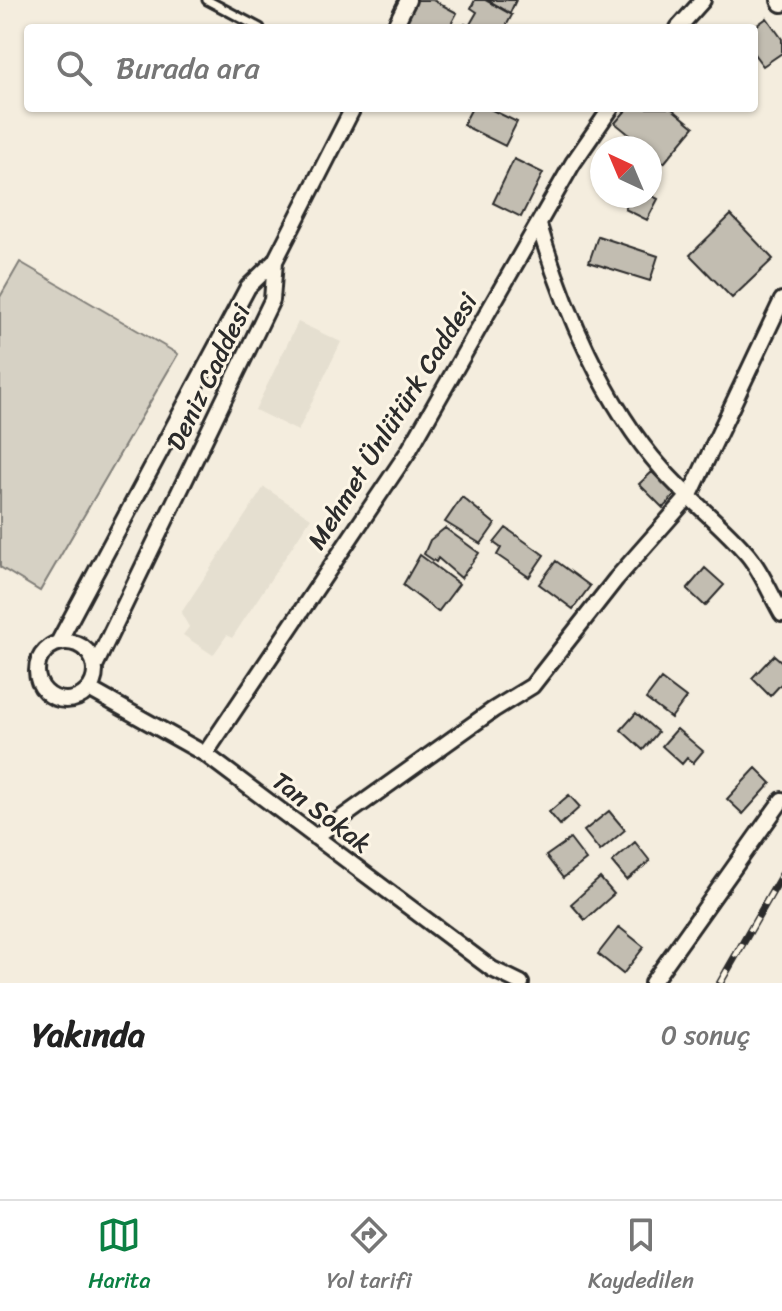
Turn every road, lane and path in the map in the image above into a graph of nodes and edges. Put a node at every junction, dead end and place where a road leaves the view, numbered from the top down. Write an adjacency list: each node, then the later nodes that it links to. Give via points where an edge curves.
1 (207, 0): 4 (lane)
2 (408, 0): 5 (street)
3 (703, 0): 6 (street)
4 (252, 24)
5 (396, 24)
6 (682, 24)
7 (351, 112): 10 (street, Deniz Caddesi)
8 (608, 112): 9 (street, Mehmet Ünlütürk Caddesi)
9 (539, 225): 12 (street, via 566,306 622,415 662,469); 17 (street, Mehmet Ünlütürk Caddesi, via 408,452)
10 (275, 261): 14 (street, via 248,287); 15 (street, Deniz Caddesi, via 272,300)
11 (782, 300): 12 (street)
12 (690, 495): 13 (street, via 751,558); 19 (street, via 532,686)
13 (782, 614)
14 (58, 643): 15 (street, via 86,648); 16 (street, via 38,663 43,690 69,701)
15 (95, 666): 16 (street, Deniz Caddesi)
16 (89, 689): 17 (street, Tan Sokak)
17 (205, 754): 19 (street, Tan Sokak)
18 (782, 800): 21 (street)
19 (315, 837): 20 (street, Tan Sokak, via 492,969)
20 (521, 983)
21 (652, 983)

